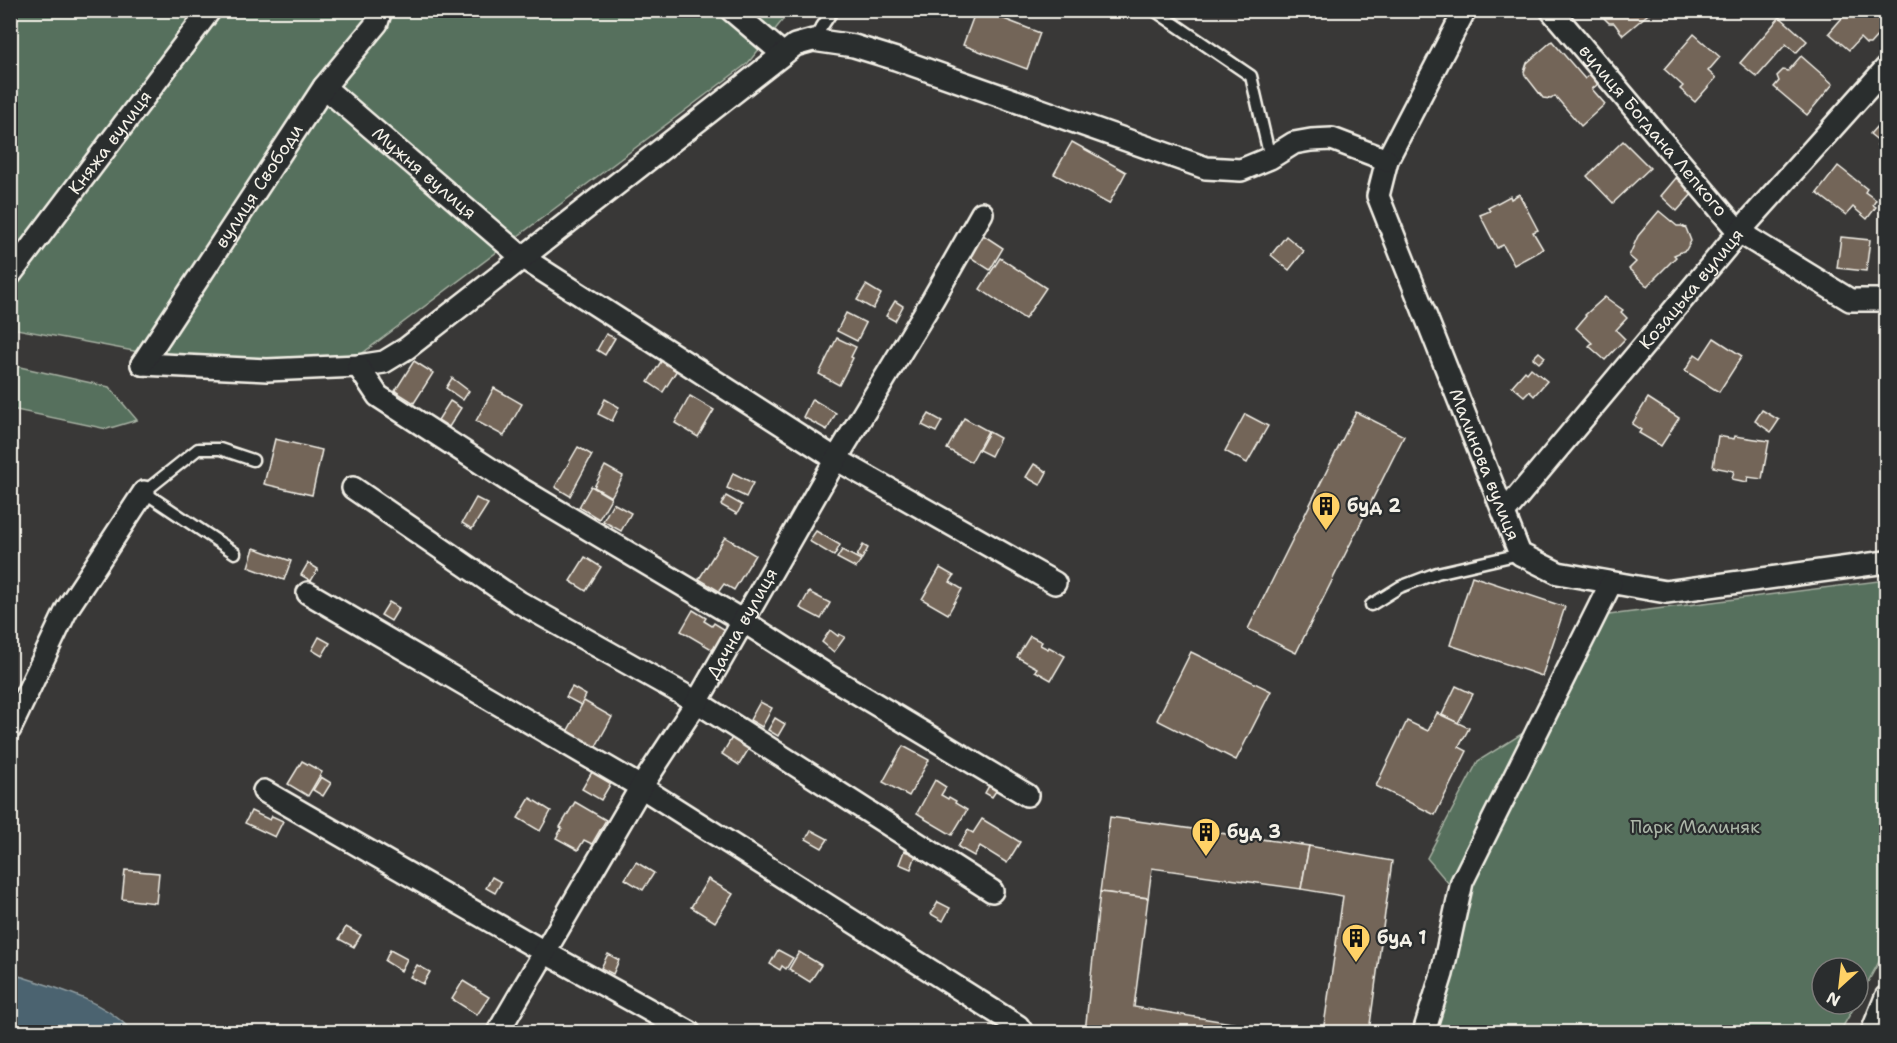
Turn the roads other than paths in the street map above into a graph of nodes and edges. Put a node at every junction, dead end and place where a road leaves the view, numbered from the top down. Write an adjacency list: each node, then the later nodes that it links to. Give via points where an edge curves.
1 (210, 10): 17 (street, Княжа вулиця)
2 (381, 10): 11 (street, вулиця Свободи, via 377,23)
3 (731, 10): 9 (street)
4 (833, 10): 8 (lane)
5 (1154, 10): 12 (lane, via 1251,76)
6 (1465, 10): 13 (street, Малинова вулиця)
7 (1551, 10): 15 (street, вулиця Богдана Лепкого)
8 (813, 40): 9 (street, via 795,45); 12 (street, via 854,46 896,59 1206,168 1241,170)
9 (783, 54): 16 (street)
10 (1887, 68): 15 (street, Козацька вулиця)
11 (324, 87): 16 (street, Мужня вулиця); 19 (street, вулиця Свободи, via 142,364 267,370)
12 (1270, 158): 13 (street, via 1294,143 1332,139)
13 (1387, 160): 24 (street, Малинова вулиця, via 1378,196)
14 (982, 213): 20 (street, Дачна вулиця)
15 (1740, 232): 18 (street, вулиця Богдана Лепкого, via 1850,300); 24 (street, Козацька вулиця)
16 (523, 258): 19 (street, via 407,348 384,362); 20 (street, Мужня вулиця)
17 (10, 275)
18 (1887, 300)
19 (358, 366): 32 (street, via 378,396 387,402 521,489)
20 (836, 459): 28 (street, Мужня вулиця); 32 (street, Дачна вулиця)
21 (254, 460): 23 (lane, via 220,449 198,449)
22 (353, 488): 33 (street, via 519,602)
23 (144, 492): 25 (lane); 34 (street, via 67,609)
24 (1504, 513): 26 (street, Малинова вулиця)
25 (235, 553)
26 (1520, 554): 29 (street, Малинова вулиця, via 1558,573); 31 (lane, via 1437,573 1400,587)
27 (1887, 562): 29 (street, Малинова вулиця, via 1666,592)
28 (1055, 583)
29 (1611, 583): 44 (street, via 1462,882 1442,974)
30 (308, 594): 35 (street)
31 (1371, 605)
32 (742, 621): 33 (street, Дачна вулиця); 37 (street)
33 (697, 702): 35 (street, Дачна вулиця); 38 (street)
34 (10, 729)
35 (641, 787): 39 (street, Дачна вулиця); 43 (street)
36 (264, 791): 39 (street)
37 (1027, 795)
38 (992, 891)
39 (546, 953): 41 (street, Дачна вулиця); 42 (street)
40 (1887, 997): 45 (street)
41 (498, 1032)
42 (689, 1032)
43 (1022, 1032)
44 (1424, 1032)
45 (1872, 1032)

